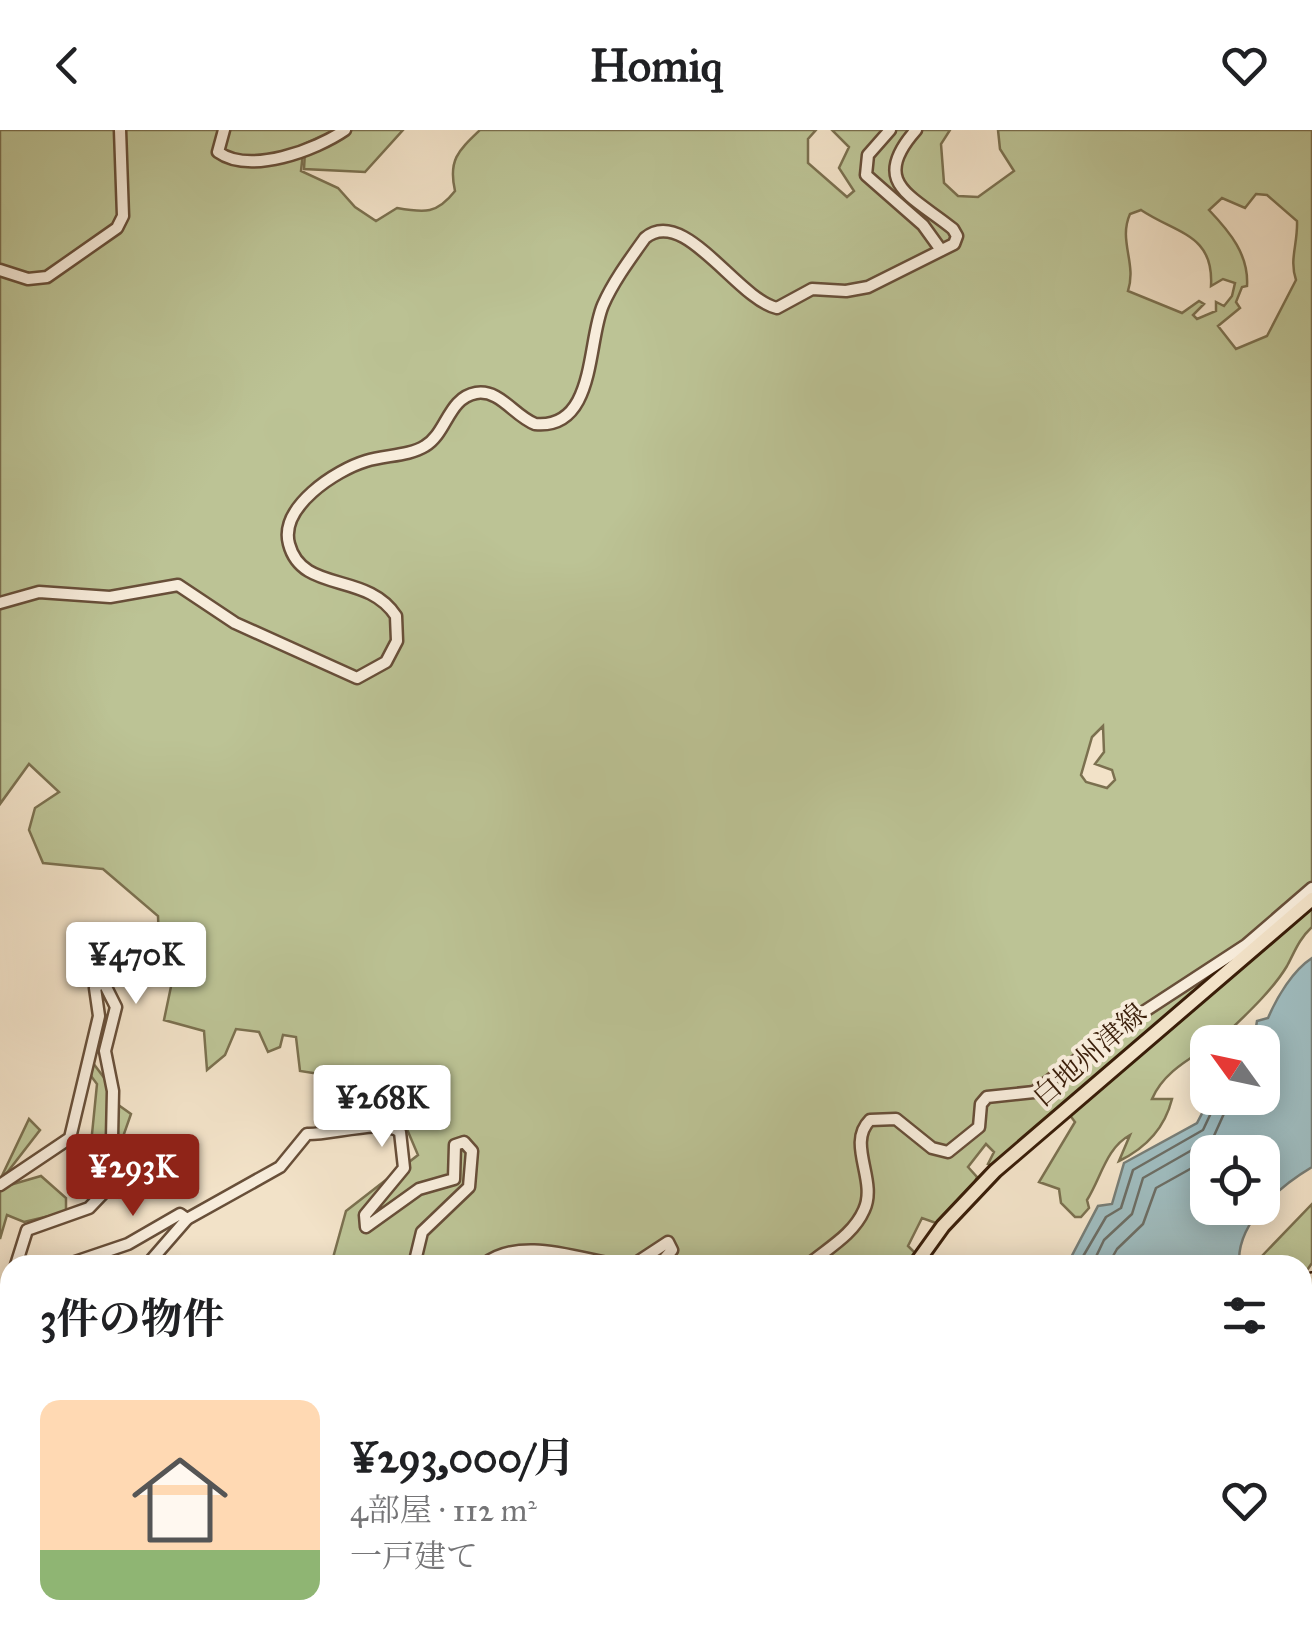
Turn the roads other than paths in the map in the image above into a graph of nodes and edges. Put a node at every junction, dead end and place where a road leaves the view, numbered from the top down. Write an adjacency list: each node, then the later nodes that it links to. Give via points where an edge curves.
1 (120, 130): 7 (street, via 123,216 116,228 47,276 28,279)
2 (224, 130): 3 (street, via 218,152 252,162)
3 (345, 130)
4 (890, 130): 6 (street, via 868,155 866,175 923,225)
5 (916, 130): 6 (street, via 896,154 893,174 956,234 954,244)
6 (940, 250): 8 (street, via 868,287 812,289 777,308 742,288 689,240 668,230 649,233 602,306 589,369 569,412 534,424 496,396 473,393 459,401 428,445 352,467 295,514 288,536 300,566 375,592 396,616 392,652 367,676 350,677 274,644 178,585 110,598 39,592)
7 (0, 270)
8 (0, 604)
9 (1312, 888): 21 (street, via 1246,945 1034,1092 987,1097 978,1127 948,1152 932,1148 896,1118 870,1120 860,1145 869,1178 863,1213)
10 (1312, 900): 22 (main road, 白地州津線, via 995,1172)
11 (0, 1185): 13 (street, via 70,1138 99,1016 95,988 104,980 116,1007 104,1051 113,1091 111,1185 90,1208 28,1230)
12 (186, 1219): 14 (street, via 180,1214); 15 (street); 16 (street, via 280,1166 308,1134 388,1125 400,1132 404,1168 364,1215 368,1228 419,1188 454,1179 455,1145 464,1142 472,1151 470,1186 422,1232)
13 (19, 1255)
14 (96, 1255)
15 (156, 1255)
16 (416, 1255)
17 (503, 1255): 18 (street)
18 (556, 1255)
19 (648, 1255): 20 (street, via 668,1242)
20 (668, 1255)
21 (820, 1255)
22 (922, 1255)

